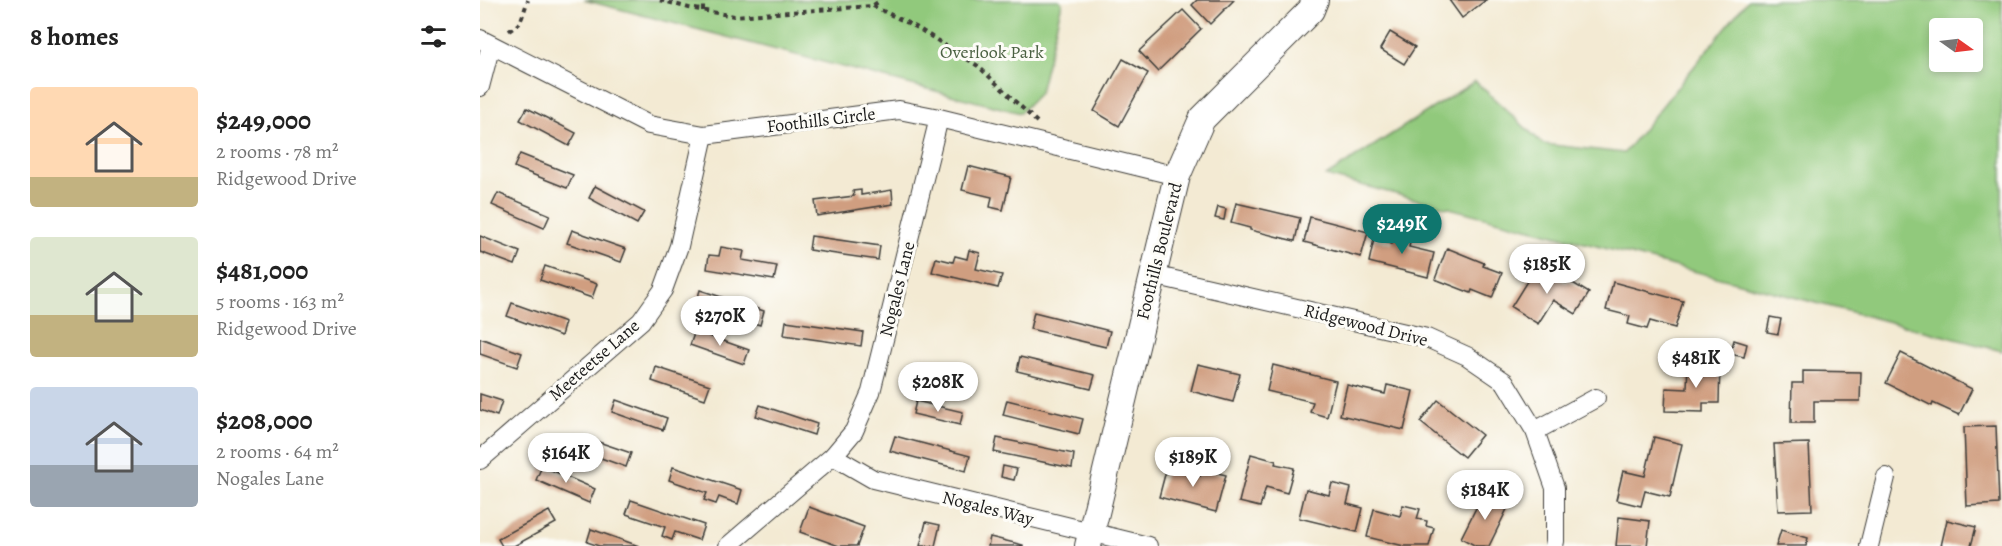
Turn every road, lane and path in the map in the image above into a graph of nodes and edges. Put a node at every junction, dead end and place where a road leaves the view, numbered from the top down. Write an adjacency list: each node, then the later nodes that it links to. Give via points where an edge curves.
1 (528, 0): 8 (path, via 520,23)
2 (660, 0): 7 (path)
3 (703, 0): 7 (path)
4 (881, 0): 6 (path)
5 (1315, 0): 13 (street, Foothills Boulevard, via 1311,10 1202,120)
6 (872, 6): 7 (path, via 734,16); 11 (path, via 916,27 978,66)
7 (703, 11)
8 (485, 42): 9 (street); 12 (street, Foothills Circle, via 649,124)
9 (480, 87)
10 (939, 118): 12 (street, Foothills Circle, via 898,111); 13 (street, Foothills Circle); 17 (street, Nogales Lane, via 871,392 854,431)
11 (1040, 124)
12 (704, 135): 18 (street, Meeteetse Lane, via 679,246 663,290 641,321)
13 (1177, 176): 14 (street, Foothills Boulevard)
14 (1153, 275): 16 (street, Ridgewood Drive, via 1427,338 1467,357 1505,382); 20 (street, Foothills Boulevard)
15 (1596, 398): 16 (street)
16 (1535, 431): 23 (street, Ridgewood Drive, via 1555,488)
17 (833, 456): 20 (street, Nogales Way, via 873,479); 21 (street, Nogales Lane)
18 (480, 460)
19 (1886, 477): 24 (street)
20 (1090, 539): 22 (street, Nogales Way)
21 (728, 546)
22 (1148, 546)
23 (1554, 546)
24 (1869, 546)

